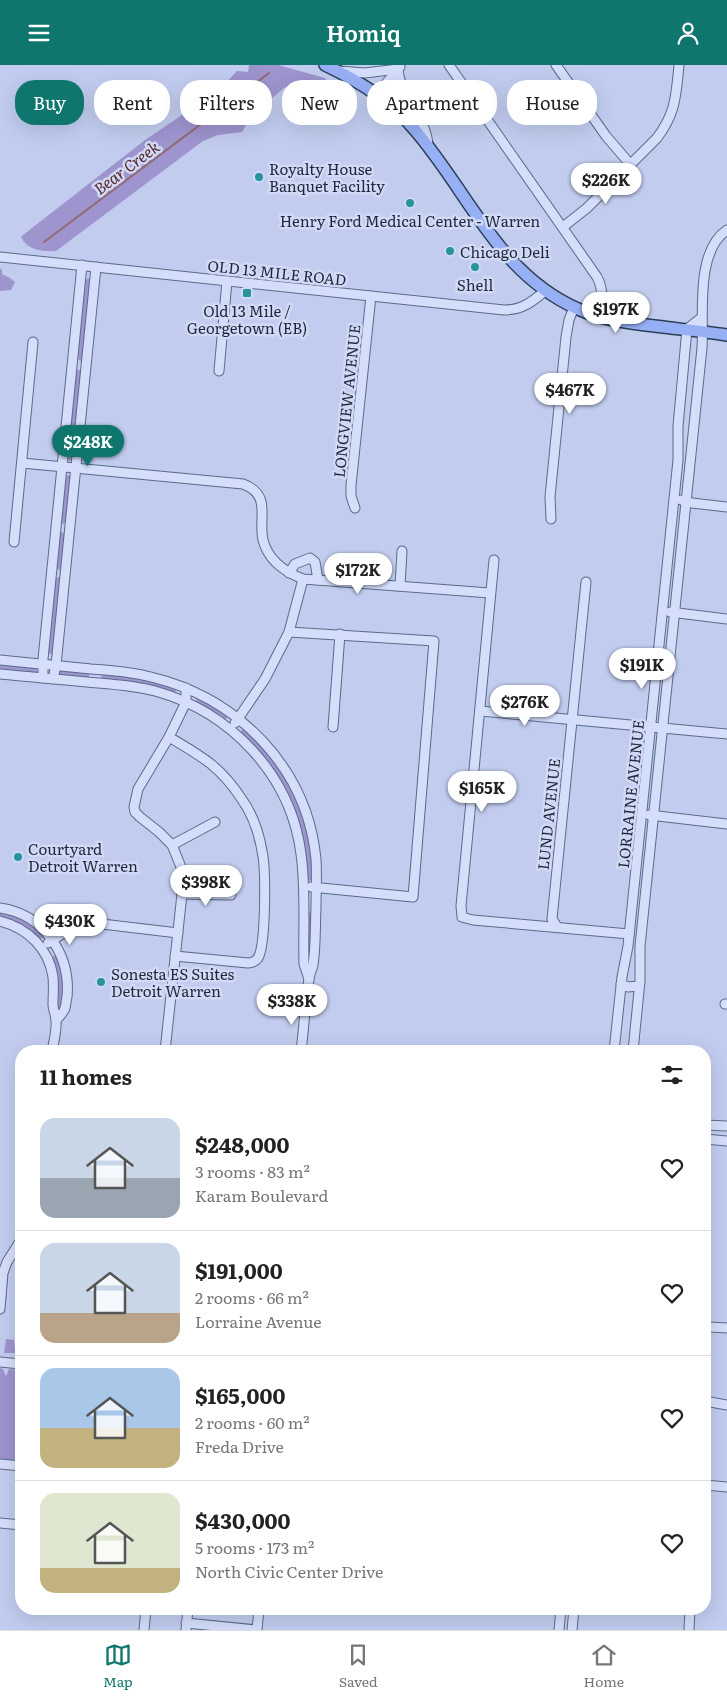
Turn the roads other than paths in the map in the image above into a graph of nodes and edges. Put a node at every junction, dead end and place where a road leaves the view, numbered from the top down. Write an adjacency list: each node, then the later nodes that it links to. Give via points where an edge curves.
1 (325, 65): 6 (main road)
2 (449, 65): 12 (street)
3 (556, 65): 11 (street)
4 (679, 65): 11 (street, via 670,117 657,138)
5 (400, 67): 6 (street, via 365,73); 7 (street); 10 (street, via 401,86 420,118 428,136)
6 (338, 71): 8 (main road)
7 (389, 80)
8 (367, 88)
9 (410, 125): 10 (main road)
10 (428, 146): 18 (main road, via 505,254)
11 (630, 164): 12 (street)
12 (564, 227): 21 (street, via 600,282 602,300)
13 (727, 230): 22 (street, LORRAINE AVENUE, via 719,236 709,253)
14 (0, 257): 15 (street, OLD 13 MILE ROAD)
15 (82, 265): 16 (street, OLD 13 MILE ROAD); 31 (street)
16 (96, 267): 17 (street, OLD 13 MILE ROAD); 32 (street)
17 (227, 281): 19 (street, OLD 13 MILE ROAD); 27 (street)
18 (545, 291): 19 (street, OLD 13 MILE ROAD, via 527,306 512,310); 20 (main road)
19 (370, 296): 36 (street, LONGVIEW AVENUE, via 350,496)
20 (574, 307): 21 (main road); 37 (street, via 566,337 551,488)
21 (599, 317): 23 (main road)
22 (701, 318): 23 (street); 24 (street, LORRAINE AVENUE)
23 (687, 329): 24 (main road); 28 (street, LORRAINE AVENUE)
24 (703, 331): 25 (main road); 29 (street, LORRAINE AVENUE)
25 (727, 335)
26 (34, 342): 30 (street)
27 (218, 371)
28 (679, 415): 29 (street); 33 (street, LORRAINE AVENUE)
29 (694, 417): 34 (street, LORRAINE AVENUE)
30 (22, 463): 31 (street); 38 (street)
31 (62, 467): 32 (street); 53 (street)
32 (76, 469): 41 (street, via 232,481 251,487 263,506 263,539 268,553); 54 (street)
33 (674, 500): 34 (street); 47 (street, LORRAINE AVENUE)
34 (686, 501): 35 (street); 48 (street, LORRAINE AVENUE)
35 (727, 507)
36 (355, 508)
37 (551, 519)
38 (14, 541)
39 (402, 551): 45 (street)
40 (494, 560): 46 (street)
41 (289, 573): 42 (street); 43 (street, via 295,564 310,558 315,562)
42 (303, 579): 43 (street); 50 (street)
43 (318, 580): 45 (street)
44 (586, 582): 64 (street, LUND AVENUE)
45 (400, 586): 46 (street)
46 (490, 593): 62 (street)
47 (662, 611): 48 (street); 65 (street, LORRAINE AVENUE)
48 (674, 613): 49 (street); 67 (street, LORRAINE AVENUE)
49 (727, 619)
50 (289, 633): 51 (street); 63 (street)
51 (340, 634): 66 (street); 77 (street, via 434,641 413,897)
52 (0, 661): 53 (street)
53 (43, 664): 54 (street); 57 (street)
54 (56, 665): 55 (street); 58 (street)
55 (96, 669): 59 (street); 60 (street, via 142,674)
56 (0, 674): 57 (street)
57 (43, 678): 58 (street)
58 (53, 679): 59 (street)
59 (95, 683): 61 (street, via 145,689)
60 (186, 688): 61 (street); 63 (street, via 219,704)
61 (186, 702): 68 (street); 70 (street)
62 (480, 711): 64 (street); 82 (street, via 462,917)
63 (239, 719): 68 (street); 77 (street, via 276,757 299,798 314,849)
64 (571, 719): 65 (street); 82 (street, LUND AVENUE, via 552,919)
65 (650, 726): 67 (street); 71 (street, LORRAINE AVENUE)
66 (333, 727)
67 (663, 727): 69 (street); 72 (street, LORRAINE AVENUE)
68 (230, 729): 76 (street, via 266,766 288,805 298,835)
69 (727, 734)
70 (169, 737): 75 (street, via 138,789 134,807 140,817); 87 (street, via 205,758 228,779 255,823 264,867 262,943 255,961 248,963)
71 (642, 814): 72 (street); 84 (street, LORRAINE AVENUE)
72 (654, 815): 74 (street); 90 (street, LORRAINE AVENUE)
73 (215, 822): 75 (street)
74 (727, 824)
75 (172, 845): 78 (street, via 181,867)
76 (303, 886): 77 (street); 88 (street, via 304,964)
77 (316, 887): 88 (street)
78 (182, 894): 79 (street); 83 (street)
79 (231, 895)
80 (0, 908): 85 (street, via 33,921)
81 (0, 921): 86 (street, via 24,931)
82 (557, 927): 84 (street)
83 (178, 933): 85 (street, via 84,922); 87 (street)
84 (630, 934): 89 (street, LORRAINE AVENUE)
85 (52, 940): 86 (street); 91 (street, via 64,963 67,980 65,1009)
86 (41, 947): 91 (street, via 52,971)
87 (175, 955): 93 (street)
88 (309, 979): 94 (street)
89 (621, 983): 90 (street, via 628,987); 95 (street, LORRAINE AVENUE)
90 (639, 986): 96 (street, LORRAINE AVENUE)
91 (56, 1020): 92 (street)
92 (53, 1045)
93 (167, 1045)
94 (302, 1045)
95 (615, 1045)
96 (634, 1045)
97 (711, 1125): 98 (street)
98 (727, 1126)
99 (711, 1140): 100 (street)
100 (727, 1141)
101 (15, 1249): 102 (street)
102 (1, 1273): 103 (street)
103 (0, 1309)
104 (711, 1327): 105 (street)
105 (727, 1328)
106 (0, 1363): 107 (street)
107 (15, 1364)
108 (711, 1402): 109 (street)
109 (727, 1405)
110 (0, 1464): 111 (street)
111 (15, 1465)
112 (711, 1486): 113 (street)
113 (727, 1487)
114 (0, 1523): 115 (street)
115 (15, 1524)
116 (145, 1615): 122 (street)
117 (258, 1615): 121 (street, via 257,1630)
118 (560, 1615): 123 (street)
119 (573, 1615): 124 (street)
120 (690, 1615): 125 (street)
121 (186, 1627)
122 (144, 1630)
123 (559, 1630)
124 (572, 1630)
125 (689, 1630)

